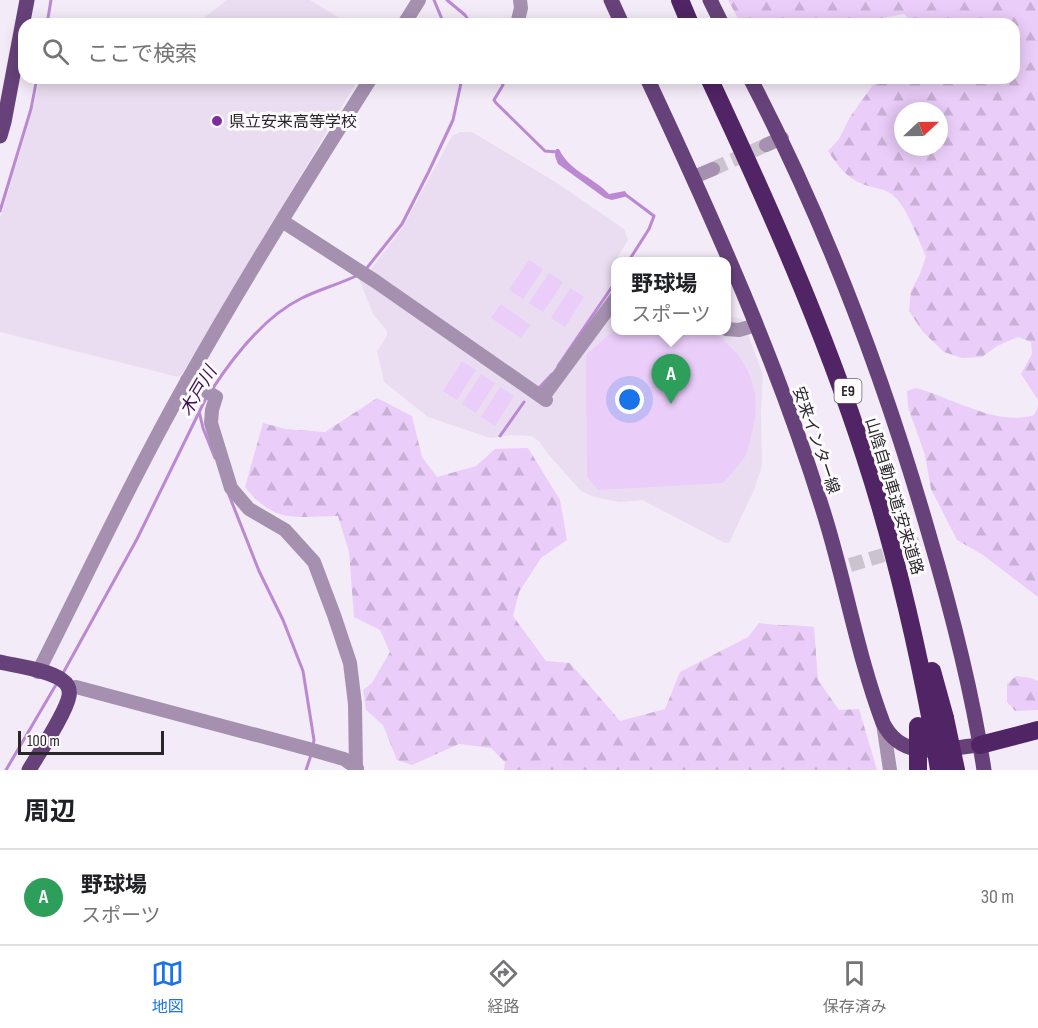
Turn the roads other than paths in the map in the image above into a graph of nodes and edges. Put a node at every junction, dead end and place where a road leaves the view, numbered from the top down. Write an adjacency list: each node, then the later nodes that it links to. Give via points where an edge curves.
1 (27, 0): 8 (main road)
2 (418, 0): 9 (street)
3 (520, 0): 10 (street)
4 (611, 0): 11 (main road)
5 (673, 0): 12 (highway)
6 (680, 0): 13 (highway)
7 (710, 0): 14 (main road)
8 (24, 18)
9 (408, 18)
10 (518, 18)
11 (619, 18)
12 (681, 18)
13 (688, 18)
14 (719, 18)
15 (18, 48): 21 (main road)
16 (367, 84): 26 (street)
17 (650, 84): 25 (main road, 安来インター線)
18 (712, 84): 33 (highway, 山陰自動車道;安来道路 / E9, via 788,252 839,384)
19 (718, 84): 33 (highway, 山陰自動車道;安来道路 / E9, via 823,323 867,445)
20 (753, 84): 22 (main road)
21 (0, 136)
22 (782, 138): 23 (street); 41 (main road, via 852,303 888,404 970,689)
23 (766, 145)
24 (713, 169): 25 (street)
25 (694, 177): 27 (main road, 安来インター線)
26 (282, 221): 29 (street, via 545,398); 32 (street)
27 (728, 257)
28 (731, 265): 30 (main road, 安来インター線)
29 (611, 304)
30 (756, 325): 31 (street); 38 (main road, 安来インター線, via 845,567 872,691)
31 (731, 329)
32 (188, 380): 35 (street); 42 (street, via 216,397 211,423 231,488 249,509 285,530 314,562 350,663)
33 (903, 580): 37 (highway); 37 (highway, via 915,679)
34 (0, 662): 35 (main road)
35 (38, 672): 36 (main road)
36 (62, 682): 42 (street, via 344,759); 43 (main road, via 69,697)
37 (932, 721): 45 (highway, bridge); 46 (highway, bridge); 47 (highway); 48 (highway, bridge)
38 (883, 723): 41 (main road, 安来インター線, via 892,738 910,749); 44 (street)
39 (1038, 730): 41 (highway)
40 (1038, 741): 41 (highway, via 1006,747)
41 (980, 745): 49 (main road)
42 (357, 769)
43 (29, 770)
44 (890, 770)
45 (918, 770)
46 (939, 770)
47 (944, 770)
48 (956, 770)
49 (984, 770)

